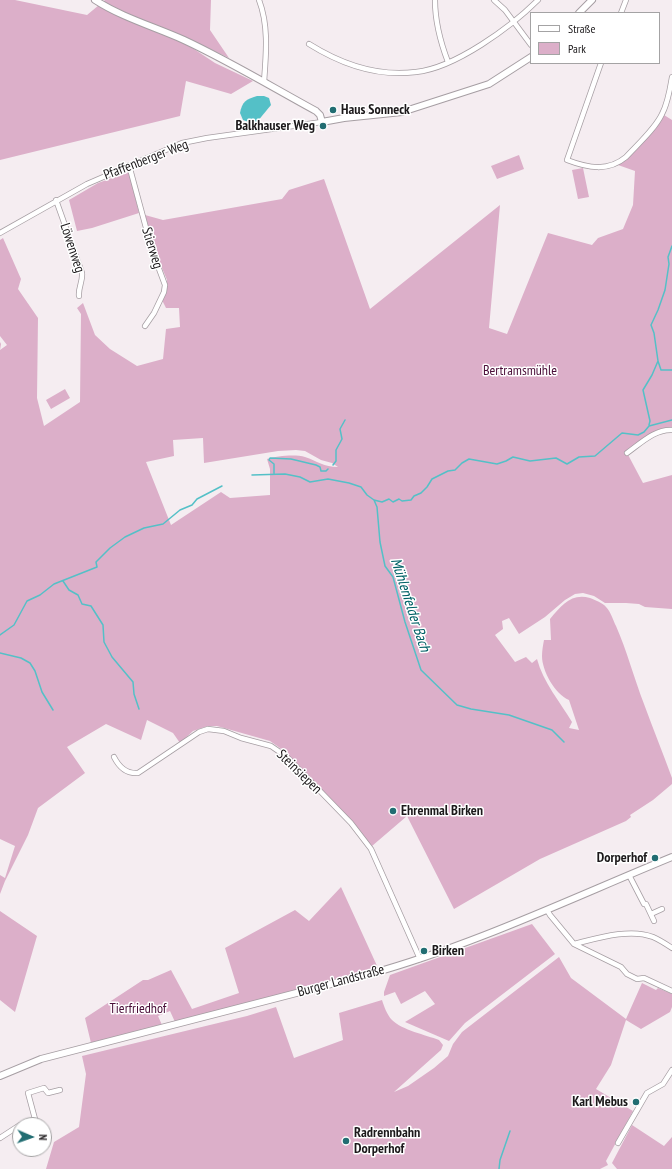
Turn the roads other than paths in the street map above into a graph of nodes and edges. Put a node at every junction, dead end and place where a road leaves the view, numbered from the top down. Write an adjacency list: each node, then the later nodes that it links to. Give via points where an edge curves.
1 (94, 0): 17 (main road, via 186,41)
2 (259, 0): 17 (street, via 266,35)
3 (435, 0): 14 (street, via 437,29)
4 (494, 0): 10 (street)
5 (538, 0): 10 (street)
6 (592, 0): 8 (main road)
7 (626, 0): 9 (street)
8 (580, 12)
9 (621, 12)
10 (514, 22): 12 (street); 14 (street, via 477,47)
11 (309, 44): 14 (street, via 348,64 386,73 419,72)
12 (530, 44)
13 (530, 57): 18 (main road, Pfaffenberger Weg, via 489,84 402,112)
14 (448, 62)
15 (601, 64): 16 (street, via 567,160 581,166 611,166 626,157 663,113)
16 (672, 77)
17 (264, 82): 18 (main road, via 316,111)
18 (322, 122): 19 (street, Pfaffenberger Weg, via 182,143)
19 (129, 165): 20 (street, Pfaffenberger Weg); 23 (street, Stierweg, via 152,250 165,285 154,313)
20 (56, 200): 21 (street, Pfaffenberger Weg); 22 (street, Löwenweg, via 82,273)
21 (0, 233)
22 (79, 296)
23 (144, 326)
24 (672, 430): 25 (street, via 656,432)
25 (627, 453)
26 (114, 757): 35 (street, Steinsiepen, via 122,769 138,773 199,732 208,729 222,730 266,744 279,751 351,823 371,849)
27 (672, 857): 28 (main road, Burger Landstraße)
28 (629, 875): 30 (main road, Burger Landstraße); 31 (street)
29 (662, 909): 31 (street)
30 (548, 910): 33 (street); 35 (main road, Burger Landstraße)
31 (651, 914): 32 (street)
32 (654, 921)
33 (574, 944): 34 (street, via 635,933 657,938); 37 (street, via 637,979 644,978)
34 (672, 948)
35 (420, 959): 39 (main road, Burger Landstraße, via 41,1059)
36 (672, 984): 37 (street)
37 (670, 990)
38 (672, 1070): 44 (street, via 663,1084 647,1093)
39 (0, 1076)
40 (60, 1090): 41 (street, via 48,1093 44,1088 28,1093)
41 (34, 1117)
42 (12, 1131): 43 (street)
43 (0, 1138)
44 (618, 1143)

